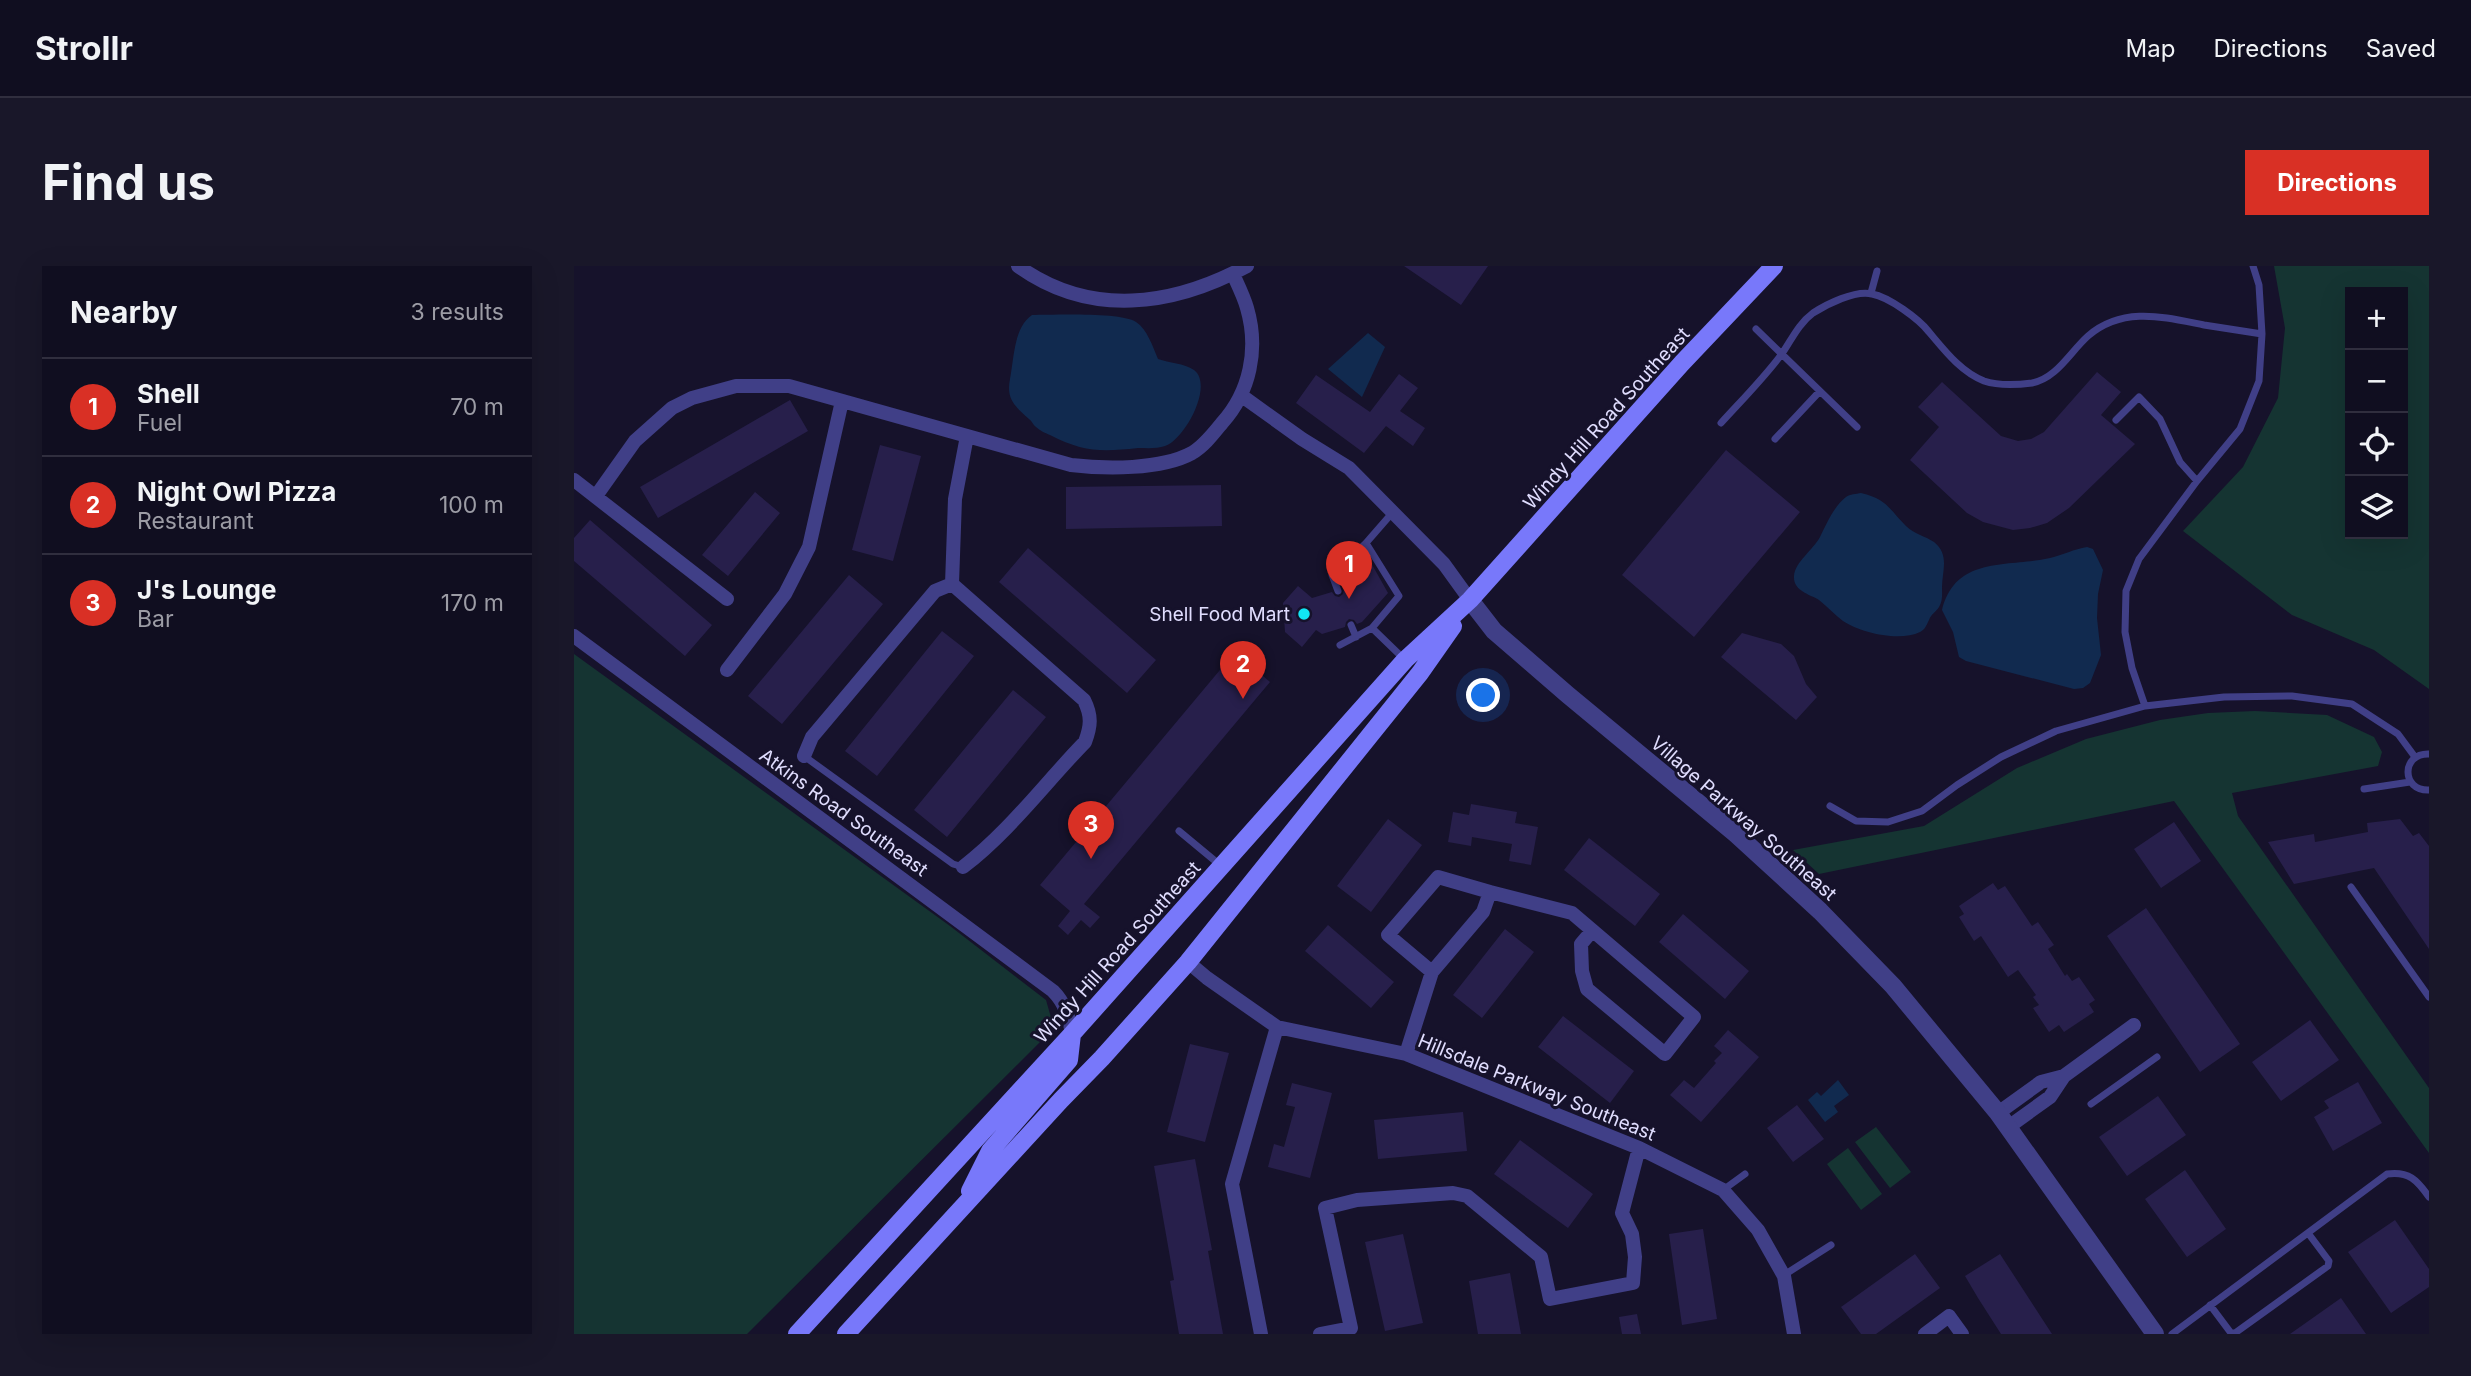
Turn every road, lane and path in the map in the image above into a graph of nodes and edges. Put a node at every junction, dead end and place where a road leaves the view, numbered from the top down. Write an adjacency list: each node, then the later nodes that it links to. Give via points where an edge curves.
1 (1018, 266): 6 (street, via 1048,284 1130,302 1185,292)
2 (1247, 266): 6 (street)
3 (1773, 266): 29 (main road, Windy Hill Road Southeast)
4 (2253, 266): 9 (lane)
5 (1877, 271): 7 (lane)
6 (1233, 274): 12 (street, via 1252,332 1252,356)
7 (1871, 293): 9 (lane, via 1928,330 1942,350 1968,372 1999,385 2034,383 2052,374 2087,337 2127,317 2162,316); 10 (lane, via 1831,302 1810,315)
8 (1756, 329): 10 (lane)
9 (2262, 334): 20 (lane, via 2259,381 2240,429)
10 (1782, 355): 11 (lane); 15 (lane)
11 (1820, 391): 16 (lane); 18 (lane)
12 (1242, 396): 17 (street, via 1231,414 1192,453 1152,465 1071,465); 22 (street, Village Parkway Southeast, via 1349,468)
13 (842, 401): 17 (street); 21 (street, via 789,386 736,386 692,398 635,441); 38 (street, via 809,547 785,594)
14 (2116, 420): 20 (lane, via 2139,397 2160,419 2180,462)
15 (1721, 423)
16 (1857, 427)
17 (967, 436): 26 (street, via 955,499)
18 (1775, 439)
19 (574, 480): 21 (street)
20 (2197, 481): 39 (lane, via 2139,559 2126,592 2125,632)
21 (596, 496): 28 (street)
22 (1393, 512): 23 (lane); 29 (street, Village Parkway Southeast, via 1444,564)
23 (1366, 543): 24 (lane); 31 (lane, via 1399,596)
24 (1352, 557): 25 (lane); 27 (lane, via 1332,575)
25 (1360, 573)
26 (952, 584): 41 (street, via 935,591 811,737); 49 (street, via 1084,701 1090,716 1084,742)
27 (1338, 591)
28 (727, 598)
29 (1470, 600): 37 (main road, Windy Hill Road Southeast); 53 (main road, Windy Hill Road Southeast, via 1420,673); 62 (street, Village Parkway Southeast, via 1494,631 1736,834 1820,911 1892,986)
30 (1377, 606): 31 (lane)
31 (1382, 617): 33 (lane)
32 (1351, 625): 35 (lane)
33 (1372, 628): 35 (lane); 37 (lane)
34 (574, 636): 58 (street, Atkins Road Southeast, via 1053,991 1066,1011)
35 (1356, 637): 36 (lane)
36 (1340, 645)
37 (1405, 660): 48 (main road, Windy Hill Road Southeast)
38 (727, 670)
39 (2145, 706): 42 (lane, via 2292,696 2352,704 2398,734); 46 (lane, via 2056,731 2001,757 1922,811 1888,822 1856,821)
40 (2429, 754): 42 (lane)
41 (804, 755): 49 (lane)
42 (2414, 758): 43 (lane, via 2407,774)
43 (2410, 782): 44 (lane); 45 (lane)
44 (2364, 789)
45 (2429, 790)
46 (1830, 806)
47 (1179, 831): 48 (lane)
48 (1221, 866): 58 (main road, Windy Hill Road Southeast)
49 (963, 867)
50 (2351, 887): 55 (lane)
51 (1490, 892): 52 (street, via 1572,913); 54 (street, via 1483,912); 54 (street, via 1438,877 1388,935)
52 (1592, 931): 52 (street, via 1694,1017 1665,1054 1587,989 1581,971 1581,944)
53 (1188, 962): 57 (street, Hillsdale Parkway Southeast); 67 (main road, Windy Hill Road Southeast)
54 (1432, 972): 59 (street)
55 (2429, 997)
56 (2134, 1026): 62 (street, via 2064,1076 2041,1083)
57 (1277, 1027): 59 (street, Hillsdale Parkway Southeast); 74 (street, via 1232,1184)
58 (1072, 1034): 67 (main road, via 1069,1060 990,1151); 72 (main road, Windy Hill Road Southeast)
59 (1406, 1054): 63 (street, Hillsdale Parkway Southeast)
60 (2157, 1057): 61 (lane)
61 (2091, 1104)
62 (2003, 1121): 79 (street, Village Parkway Southeast)
63 (1639, 1147): 65 (street, Hillsdale Parkway Southeast); 75 (street, via 1622,1213 1632,1234 1633,1283 1550,1299 1541,1257 1466,1196 1357,1200 1325,1208 1351,1328)
64 (1745, 1174): 65 (lane)
65 (1723, 1190): 70 (street, Hillsdale Parkway Southeast, via 1758,1230)
66 (2429, 1197): 68 (lane, via 2407,1174 2387,1174)
67 (960, 1210): 73 (main road, Windy Hill Road Southeast)
68 (2308, 1233): 71 (lane); 71 (lane, via 2328,1266 2235,1333)
69 (1830, 1245): 70 (lane)
70 (1784, 1276): 76 (street, Hillsdale Parkway Southeast)
71 (2210, 1305): 80 (lane)
72 (797, 1334)
73 (846, 1334)
74 (1261, 1334)
75 (1320, 1334)
76 (1794, 1334)
77 (1926, 1334): 78 (street, via 1949,1315)
78 (1962, 1334)
79 (2155, 1334)
80 (2172, 1334)

